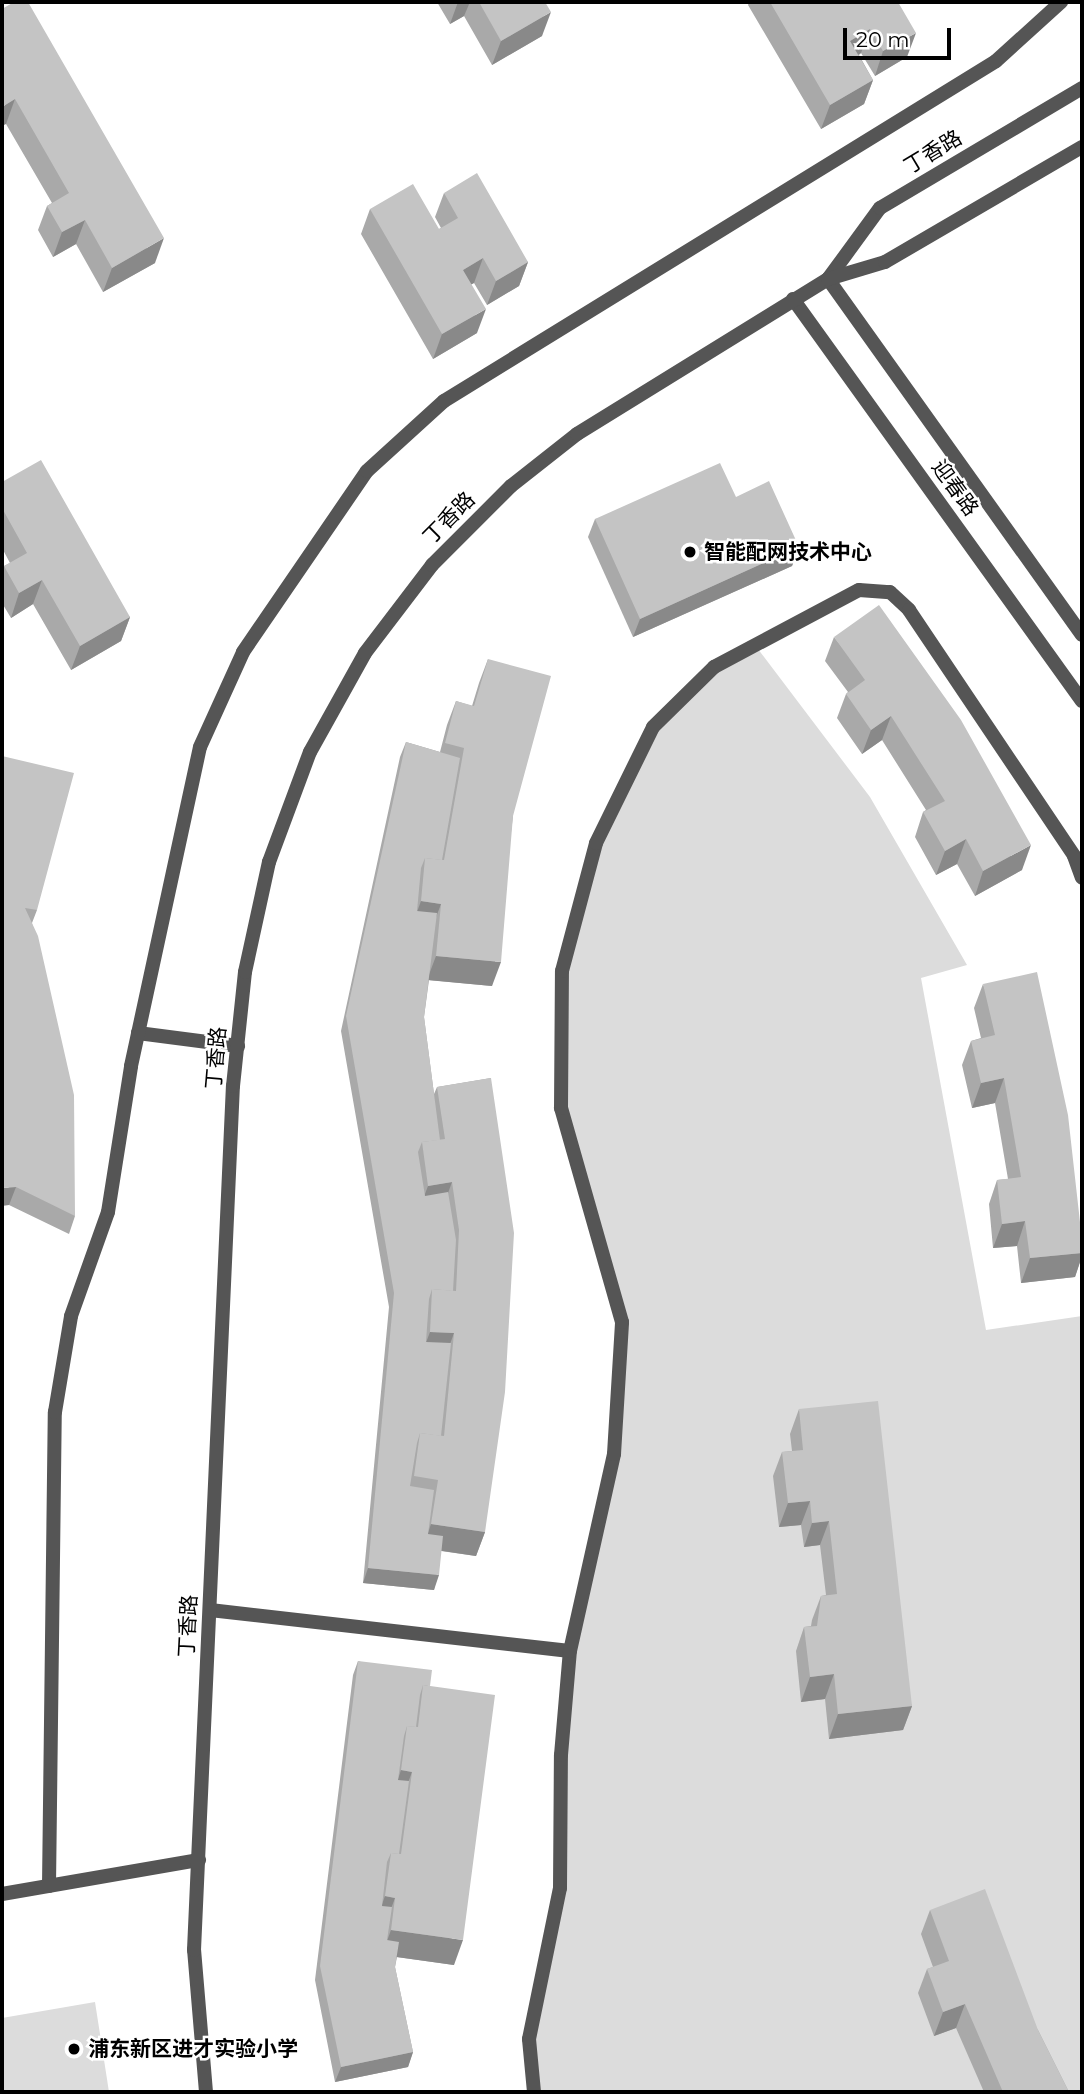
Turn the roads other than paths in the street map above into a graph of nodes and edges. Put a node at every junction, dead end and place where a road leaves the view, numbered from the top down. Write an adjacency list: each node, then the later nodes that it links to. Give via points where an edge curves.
1 (1061, 2): 9 (street, via 996,61 444,401 367,471 243,652 200,747)
2 (1082, 88): 4 (street, 丁香路, via 880,208)
3 (1082, 147): 4 (street, 丁香路, via 885,262)
4 (828, 279): 5 (street, 丁香路); 6 (street, 迎春路)
5 (793, 299): 7 (street, 迎春路); 10 (street, 丁香路, via 577,434 511,486 432,565 365,653 310,752 269,862 245,972)
6 (1082, 635)
7 (1082, 702)
8 (1082, 878): 12 (street, via 1067,845 890,592 859,590 714,667 653,727 596,843 562,971 561,1108 622,1322 614,1454)
9 (138, 1033): 10 (street); 14 (street, via 108,1212 71,1316 55,1412)
10 (238, 1046): 11 (street, 丁香路)
11 (209, 1610): 12 (street); 13 (street, 丁香路)
12 (570, 1651): 17 (street, via 561,1755 560,1888 529,2039)
13 (198, 1860): 14 (street); 16 (street, 丁香路, via 194,1950)
14 (49, 1886): 15 (street)
15 (2, 1894)
16 (206, 2092)
17 (534, 2092)

